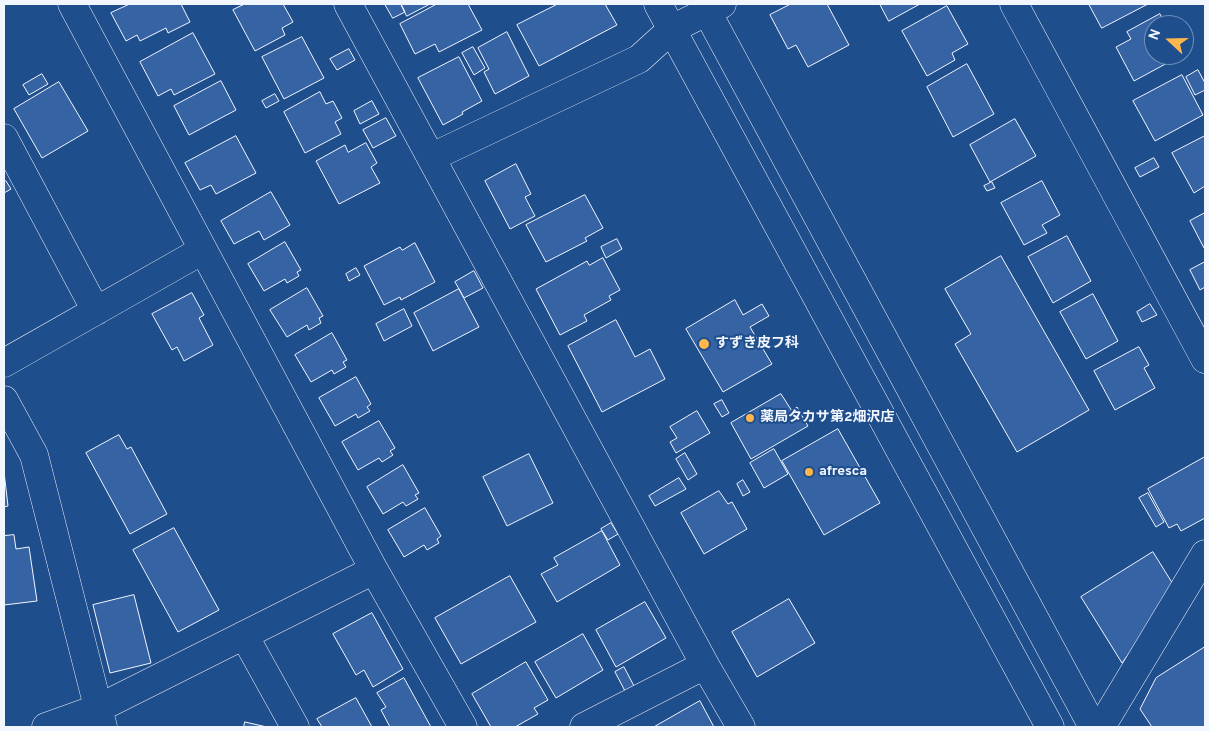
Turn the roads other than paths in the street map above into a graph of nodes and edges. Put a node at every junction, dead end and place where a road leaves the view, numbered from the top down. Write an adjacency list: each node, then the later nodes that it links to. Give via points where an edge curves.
1 (72, 4): 9 (street)
2 (348, 4): 8 (street)
3 (658, 4): 6 (street)
4 (1014, 4): 11 (street)
5 (711, 6): 6 (street); 25 (street)
6 (672, 29): 8 (street, via 639,59); 24 (street)
7 (4, 138): 10 (street)
8 (432, 157): 17 (street)
9 (203, 250): 10 (street); 15 (street)
10 (96, 311): 12 (street)
11 (1205, 358)
12 (4, 363)
13 (4, 400): 18 (street, via 34,455)
14 (1205, 554): 26 (street)
15 (374, 570): 16 (street); 21 (street)
16 (244, 635): 18 (street); 20 (street)
17 (706, 665): 22 (street); 23 (street)
18 (101, 717): 19 (street)
19 (46, 727)
20 (295, 727)
21 (463, 727)
22 (584, 727)
23 (741, 727)
24 (1050, 727)
25 (1093, 727)
26 (1101, 727)

